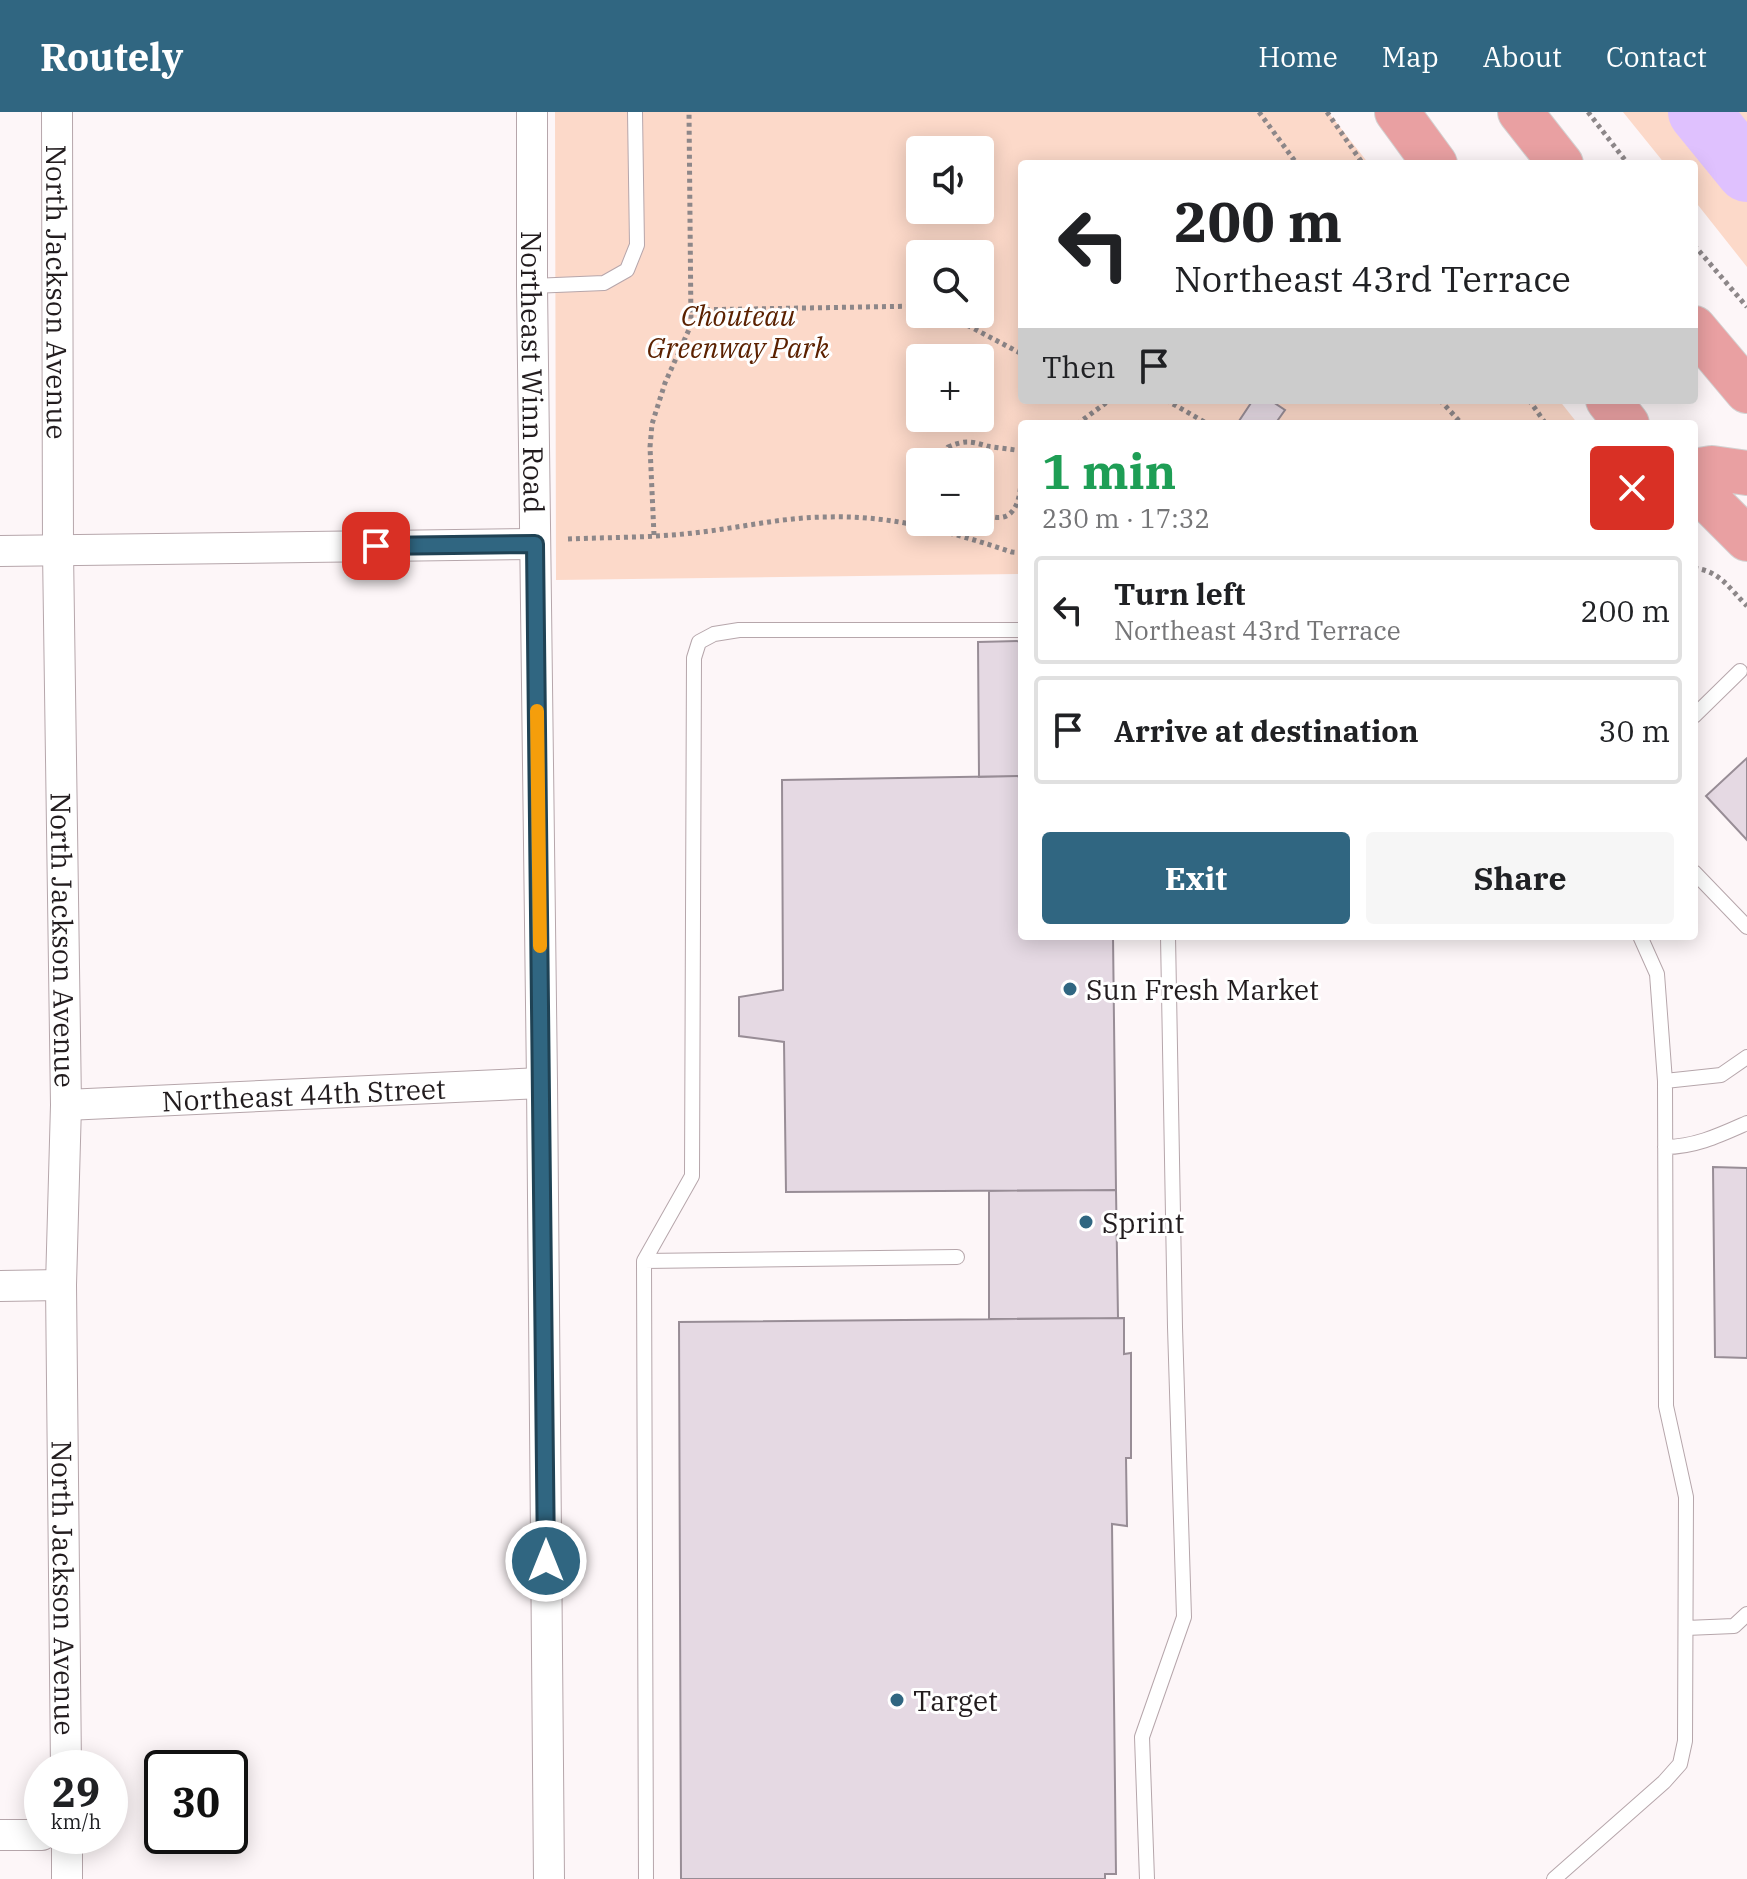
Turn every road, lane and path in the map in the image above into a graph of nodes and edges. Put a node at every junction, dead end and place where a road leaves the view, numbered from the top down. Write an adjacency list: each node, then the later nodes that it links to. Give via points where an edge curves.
1 (57, 112): 45 (street, North Jackson Avenue)
2 (532, 112): 16 (street, Northeast Winn Road)
3 (635, 112): 16 (lane, via 637,245 627,270 604,283)
4 (689, 112): 19 (path)
5 (1259, 112): 10 (path)
6 (1327, 112): 11 (path)
7 (1397, 112): 12 (main road)
8 (1520, 112): 13 (main road)
9 (1588, 112): 14 (path)
10 (1294, 160)
11 (1360, 160)
12 (1432, 160)
13 (1558, 160)
14 (1625, 160)
15 (1698, 250): 18 (path)
16 (532, 286): 43 (street, Northeast Winn Road)
17 (906, 306): 19 (path)
18 (1747, 307)
19 (690, 310): 40 (path, via 691,325 652,424)
20 (973, 328): 22 (path)
21 (1698, 333): 23 (main road)
22 (1018, 352)
23 (1747, 391)
24 (1104, 404): 28 (path)
25 (1173, 404): 29 (path)
26 (1444, 404): 30 (path)
27 (1611, 404): 31 (main road)
28 (1082, 420)
29 (1201, 420)
30 (1458, 420)
31 (1624, 420)
32 (948, 448): 33 (path, via 974,441)
33 (1018, 451)
34 (1698, 470): 35 (main road)
35 (1747, 473)
36 (1698, 490): 42 (main road)
37 (1018, 501): 38 (path, via 1008,516)
38 (994, 517)
39 (906, 523): 40 (path, via 830,516)
40 (654, 536): 43 (path)
41 (968, 536): 46 (path)
42 (1747, 539)
43 (535, 544): 45 (street); 58 (street, Northeast Winn Road)
44 (0, 551): 45 (street)
45 (58, 551): 59 (street, North Jackson Avenue)
46 (1018, 553)
47 (1698, 569): 48 (path, via 1718,576)
48 (1747, 606)
49 (1018, 630): 63 (lane, via 739,630 699,642 694,658 692,1176)
50 (1740, 671): 51 (lane)
51 (1698, 712)
52 (1698, 876): 53 (lane)
53 (1747, 927)
54 (1168, 940): 75 (lane, via 1184,1617 1142,1737)
55 (1642, 940): 57 (lane, via 1657,974)
56 (1747, 1057): 57 (lane, via 1721,1075)
57 (1665, 1081): 61 (lane)
58 (542, 1083): 59 (street, Northeast 44th Street); 73 (street, Northeast Winn Road)
59 (66, 1105): 64 (street, North Jackson Avenue)
60 (1747, 1123): 61 (lane, via 1683,1147)
61 (1665, 1147): 67 (lane, via 1666,1406 1686,1497)
62 (957, 1257): 63 (lane)
63 (644, 1261): 74 (lane)
64 (61, 1285): 65 (street); 68 (street, North Jackson Avenue)
65 (0, 1286)
66 (1747, 1614): 67 (lane, via 1734,1626)
67 (1686, 1628): 76 (lane, via 1680,1764)
68 (66, 1750)
69 (0, 1835): 70 (street)
70 (24, 1835)
71 (67, 1854): 72 (street)
72 (67, 1879)
73 (549, 1879)
74 (646, 1879)
75 (1147, 1879)
76 (1554, 1879)

